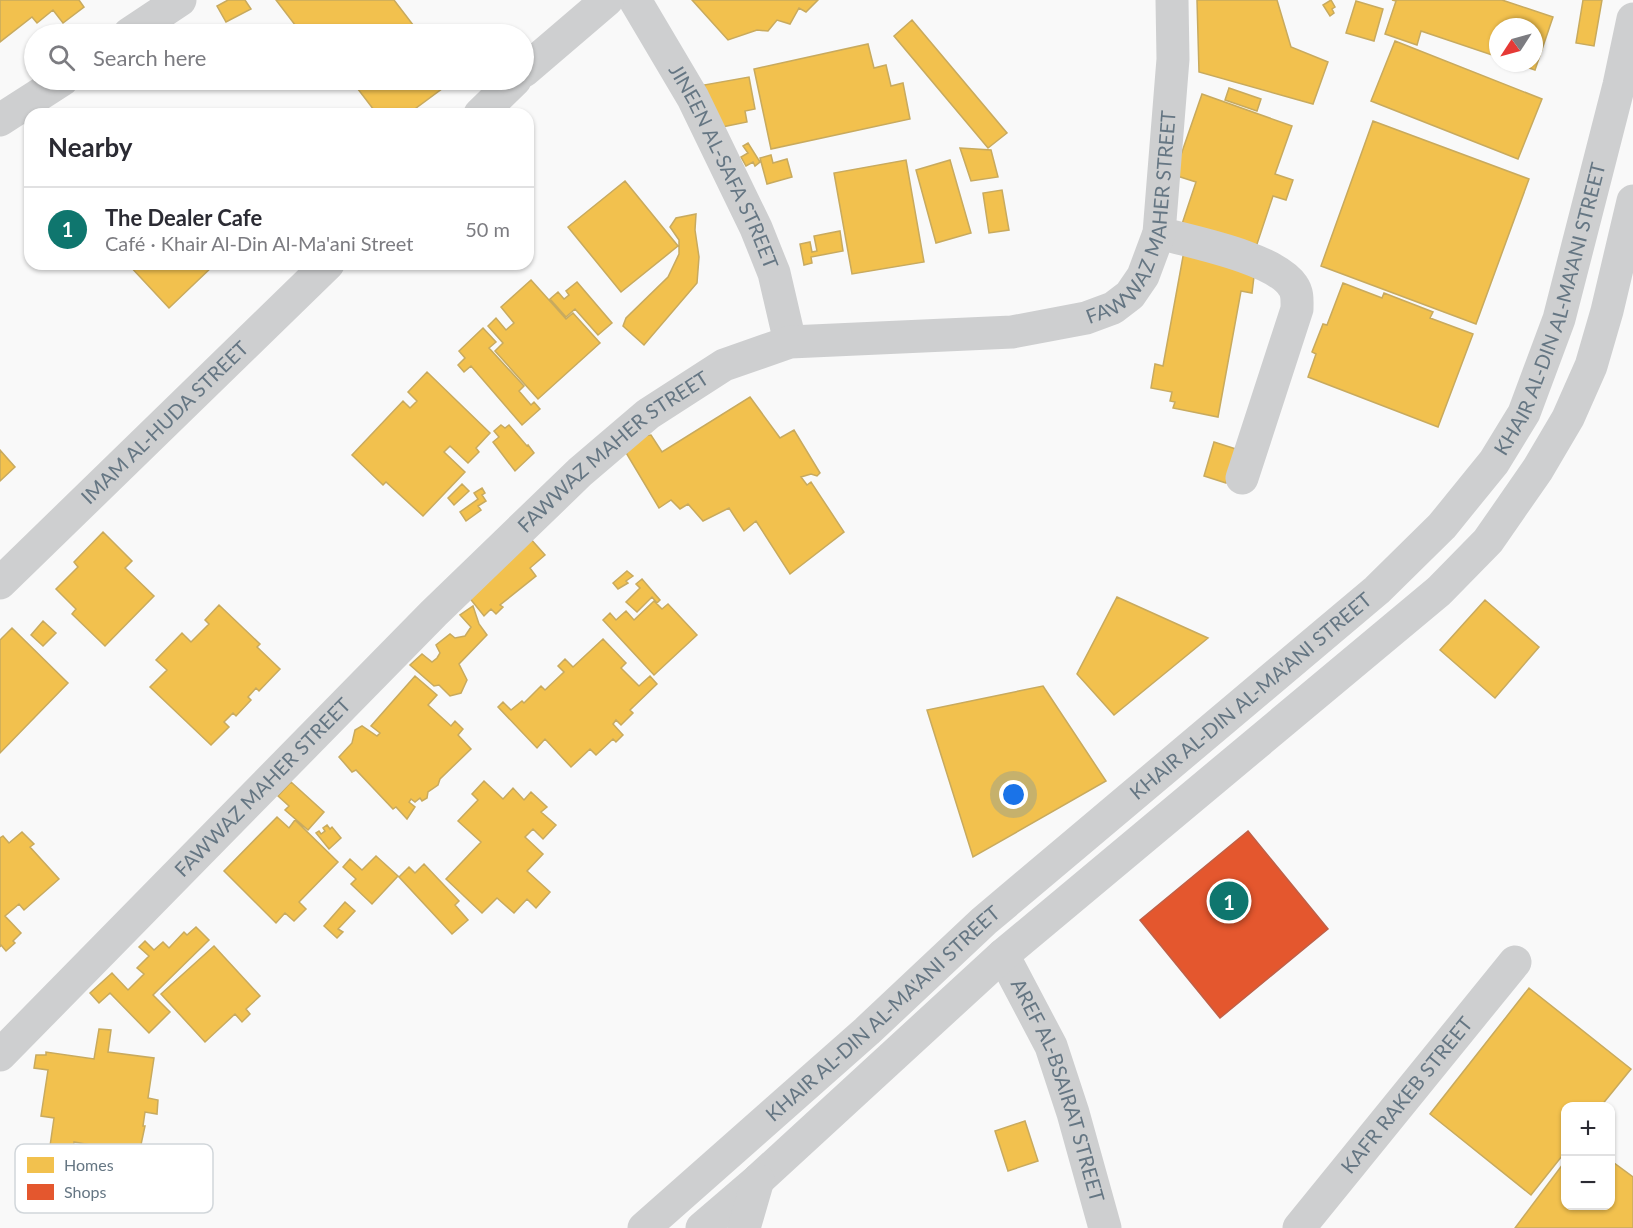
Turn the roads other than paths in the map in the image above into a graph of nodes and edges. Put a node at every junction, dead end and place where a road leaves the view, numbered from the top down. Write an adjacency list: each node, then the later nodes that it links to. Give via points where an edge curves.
1 (180, 0): 6 (street)
2 (607, 0): 7 (street)
3 (635, 0): 16 (street, JINEEN AL-SAFA STREET, via 693,98 756,228 774,273)
4 (1173, 0): 14 (street, FAWWAZ MAHER STREET, via 1173,59)
5 (1633, 19): 8 (street, KHAIR AL-DIN AL-MA'ANI STREET)
6 (144, 24)
7 (534, 62)
8 (1626, 87): 23 (street, KHAIR AL-DIN AL-MA'ANI STREET, via 1559,320 1524,413 1494,462 1442,526 1369,598 984,921 867,1031)
9 (46, 90): 12 (street)
10 (505, 90): 11 (street)
11 (486, 108)
12 (0, 120)
13 (1633, 201): 19 (street, KHAIR AL-DIN AL-MA'ANI STREET, via 1591,366 1562,429 1488,541 1439,591)
14 (1159, 233): 16 (street, FAWWAZ MAHER STREET, via 1143,276 1130,295 1113,308 1086,318 1012,332); 17 (street, via 1261,263 1293,285 1297,295 1297,309)
15 (322, 270): 18 (street, IMAM AL-HUDA STREET)
16 (790, 342): 21 (street, FAWWAZ MAHER STREET, via 724,365 648,414 580,472 426,621)
17 (1242, 478)
18 (0, 582)
19 (1003, 955): 22 (street, KHAIR AL-DIN AL-MA'ANI STREET); 26 (street, AREF AL-BSAIRAT STREET, via 1051,1046)
20 (1515, 962): 27 (street, KAFR RAKEB STREET)
21 (0, 1055)
22 (758, 1180): 24 (street, KHAIR AL-DIN AL-MA'ANI STREET); 25 (street)
23 (644, 1228)
24 (702, 1228)
25 (744, 1228)
26 (1105, 1228)
27 (1299, 1228)

